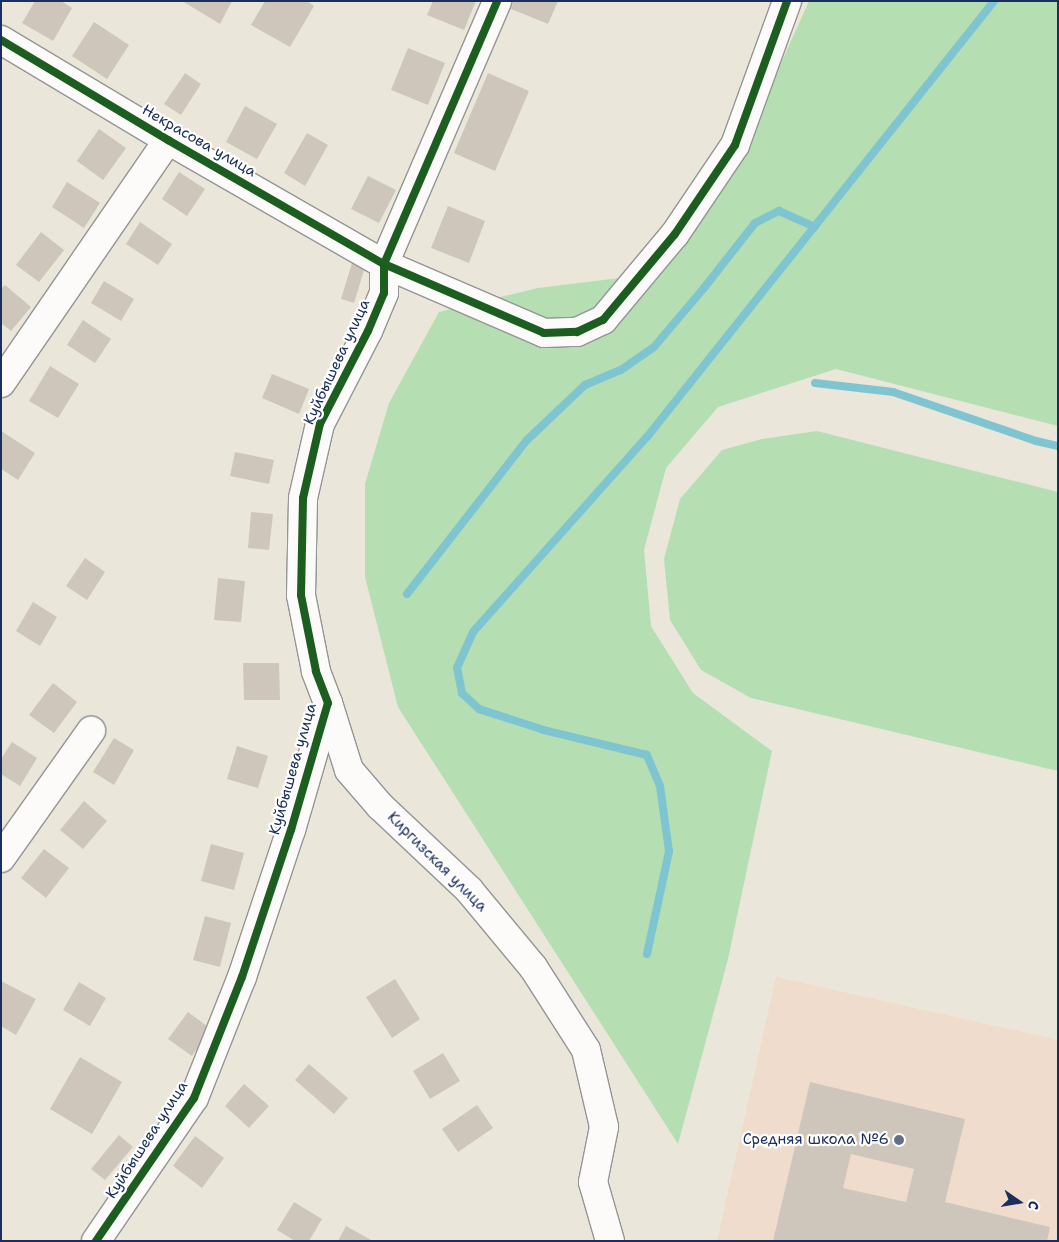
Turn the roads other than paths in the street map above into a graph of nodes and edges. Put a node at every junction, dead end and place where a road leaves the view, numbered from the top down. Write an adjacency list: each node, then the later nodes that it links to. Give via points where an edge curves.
1 (497, 1): 5 (street, Куйбышева улица)
2 (787, 1): 5 (street, Некрасова улица, via 735,145 675,234 603,320 577,332 544,333)
3 (1, 40): 4 (street, Некрасова улица)
4 (168, 140): 5 (street, Некрасова улица); 6 (street, Некрасова улица)
5 (384, 264): 7 (street, Куйбышева улица, via 384,293 320,424 303,498 301,595 316,671)
6 (1, 383)
7 (328, 703): 10 (street, Куйбышева улица, via 291,830 242,976 194,1098); 11 (street, Киргизская улица, via 349,770 380,806 470,890 533,967 586,1050 604,1127 593,1182)
8 (91, 731): 9 (street)
9 (1, 858)
10 (96, 1241)
11 (610, 1241)

